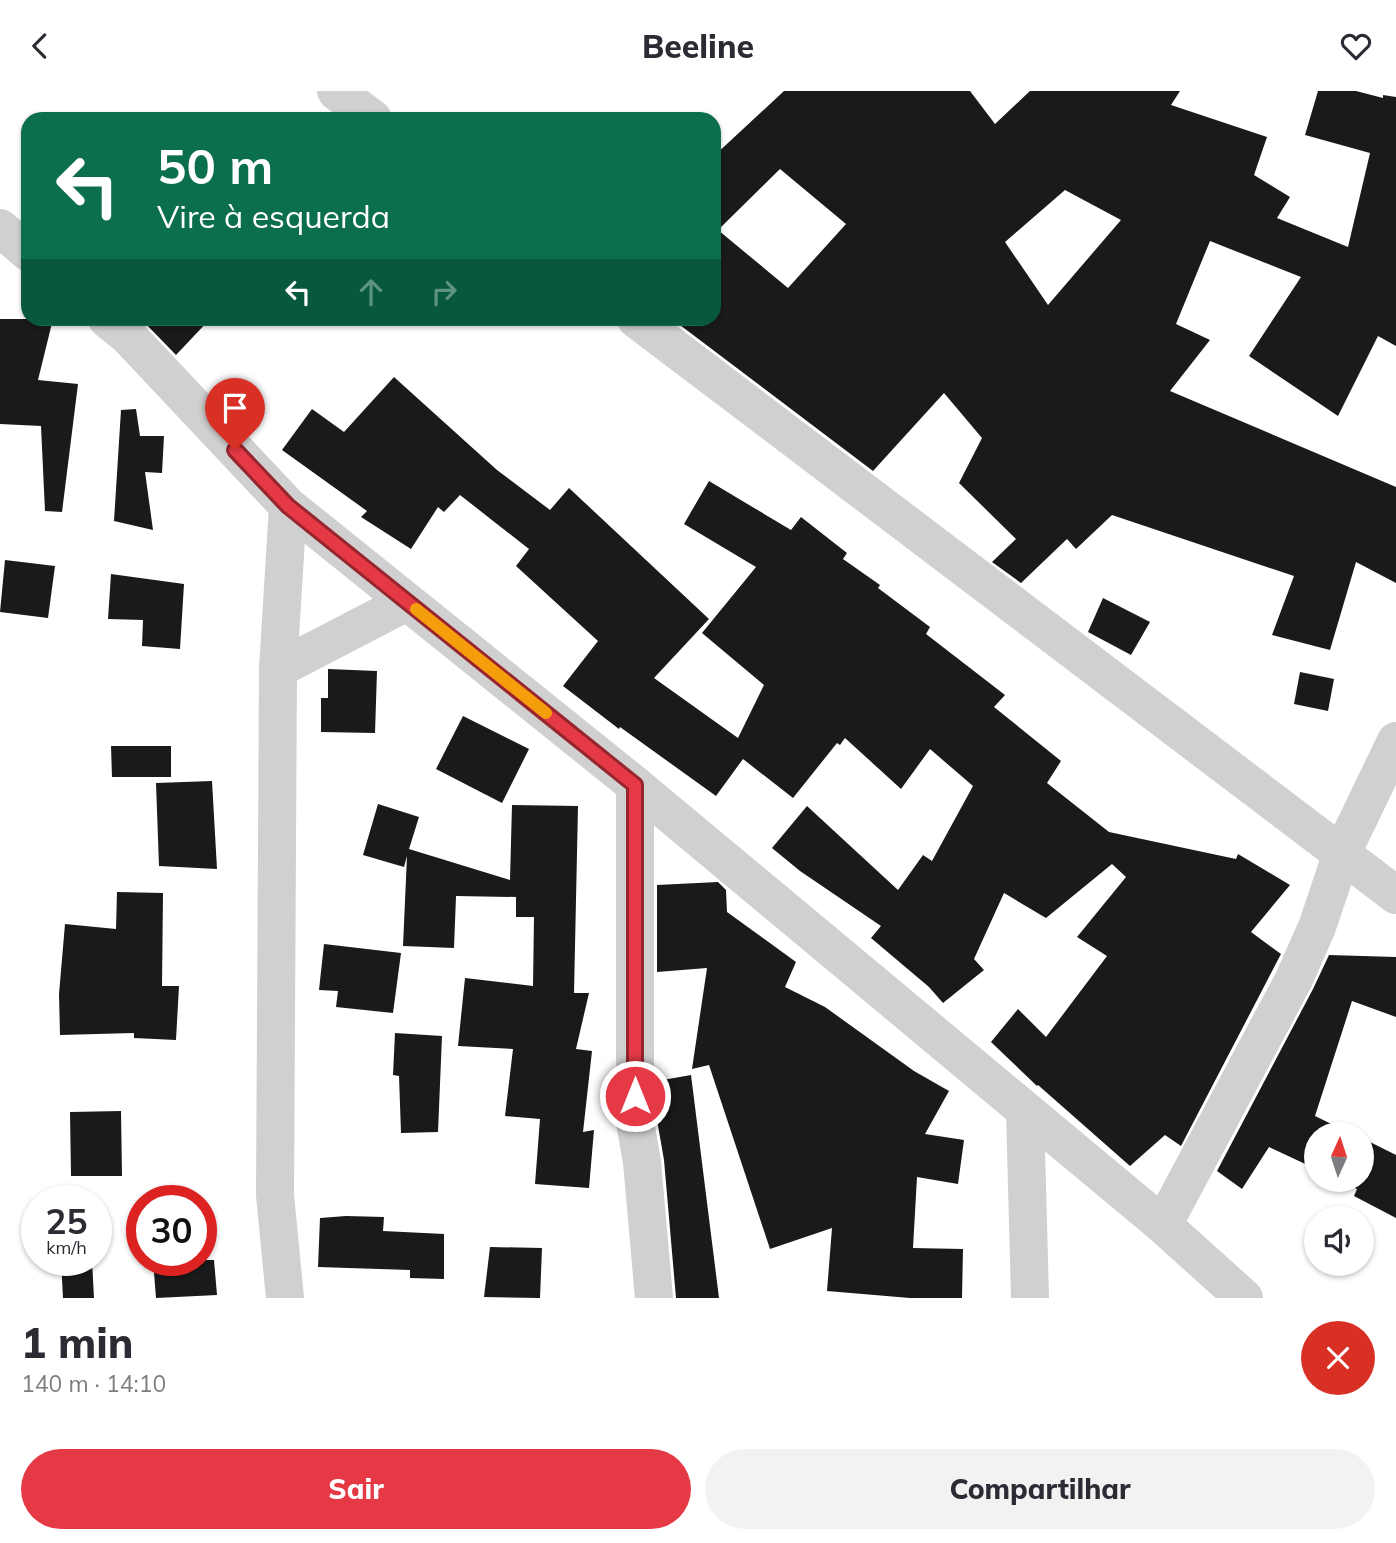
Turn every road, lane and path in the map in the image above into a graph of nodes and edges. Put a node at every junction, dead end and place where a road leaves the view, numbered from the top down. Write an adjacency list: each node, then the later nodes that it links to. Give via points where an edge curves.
1 (336, 91): 2 (street)
2 (364, 112)
3 (0, 228): 4 (street)
4 (21, 246)
5 (116, 326): 7 (street)
6 (645, 326): 12 (street)
7 (288, 506): 8 (street); 9 (street)
8 (407, 602): 9 (street); 11 (street)
9 (278, 669): 16 (street, via 275,1195)
10 (1396, 741): 12 (street)
11 (635, 785): 14 (street); 17 (street, via 635,1122)
12 (1342, 853): 13 (street); 15 (street, via 1294,979)
13 (1396, 895)
14 (1026, 1111): 15 (street); 18 (street)
15 (1163, 1225): 19 (street)
16 (285, 1298)
17 (654, 1298)
18 (1030, 1298)
19 (1244, 1298)

